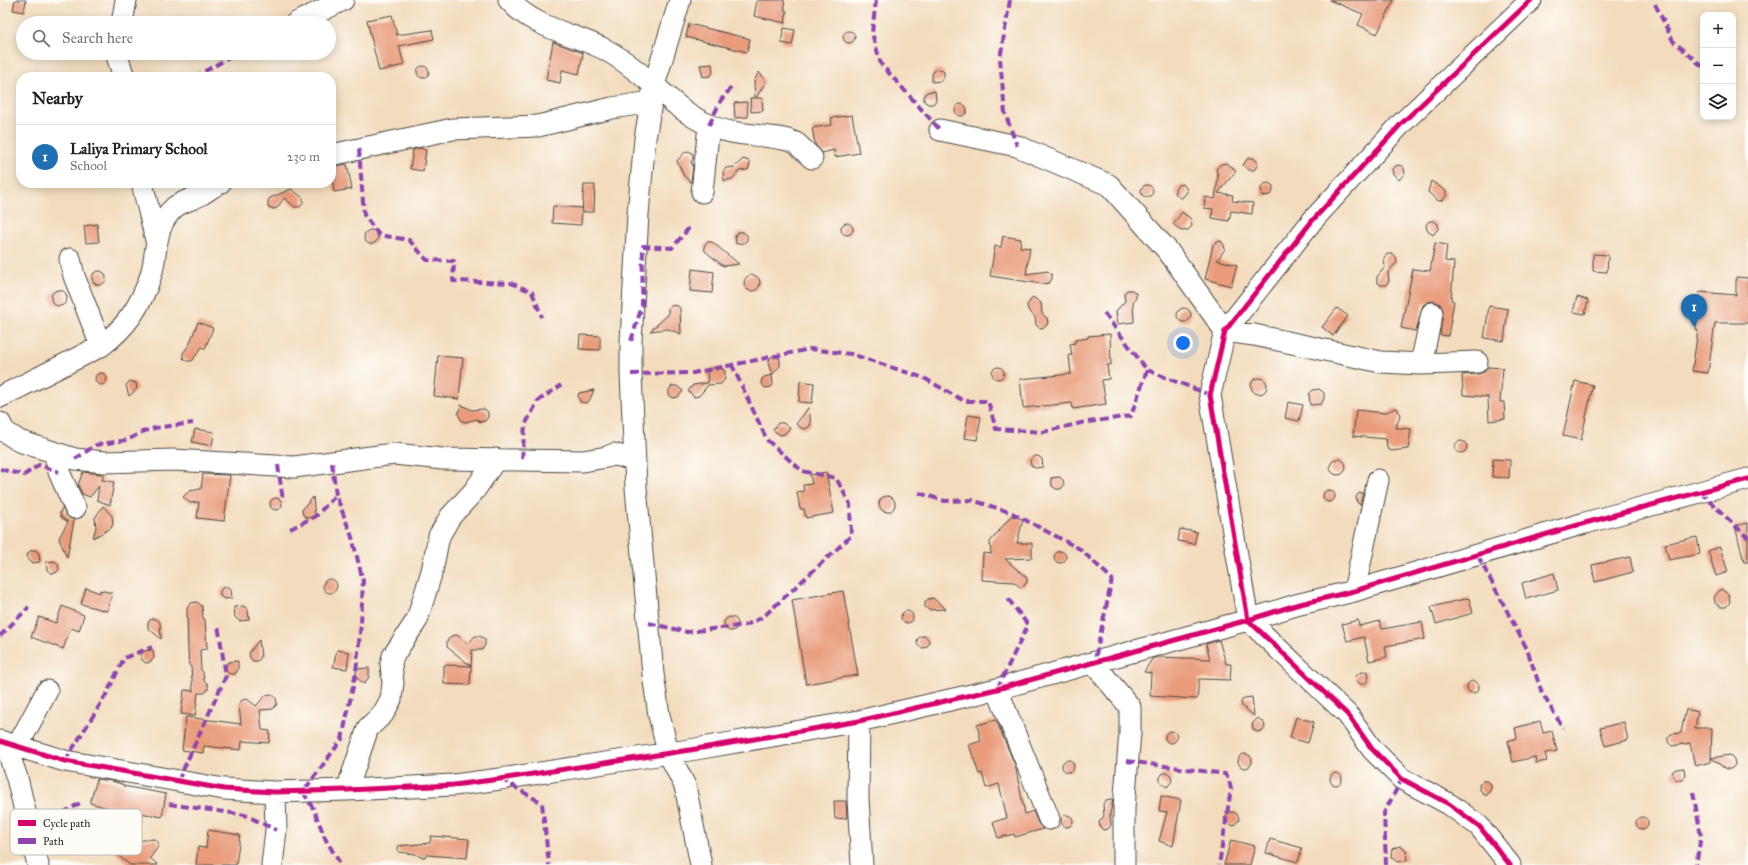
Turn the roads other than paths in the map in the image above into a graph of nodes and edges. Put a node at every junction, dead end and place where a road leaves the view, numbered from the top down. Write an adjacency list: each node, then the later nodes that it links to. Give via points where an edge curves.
1 (343, 0): 7 (street)
2 (508, 0): 10 (street, via 523,14 555,30 605,49)
3 (680, 0): 10 (street)
4 (1531, 0): 21 (street, via 1402,123 1312,221)
5 (128, 1): 6 (street)
6 (124, 16)
7 (310, 16)
8 (118, 60): 9 (street)
9 (122, 72)
10 (651, 99): 11 (street, via 672,102); 13 (street, via 538,126 453,129); 26 (street, via 638,214 631,368)
11 (709, 125): 14 (street, via 792,142); 17 (street)
12 (940, 130): 21 (street, via 1017,146 1109,185 1168,251)
13 (336, 154)
14 (812, 158)
15 (143, 188): 18 (street)
16 (210, 188): 18 (street, via 175,207 161,226)
17 (702, 192)
18 (156, 240): 22 (street, via 151,274 130,320)
19 (70, 260): 22 (street)
20 (1432, 313): 24 (street)
21 (1225, 331): 24 (street, via 1381,362); 36 (street, via 1210,395)
22 (101, 346): 25 (street)
23 (1477, 362): 24 (street)
24 (1421, 364)
25 (0, 397)
26 (633, 422): 29 (street); 31 (street)
27 (0, 423): 28 (street, via 4,431 19,441)
28 (54, 452): 30 (street, via 105,462 173,460 294,467 394,454 443,459); 34 (street, via 59,472)
29 (614, 454): 30 (street, via 583,461); 31 (street)
30 (496, 459): 43 (street, via 474,491 450,517 439,536 418,620 392,656 391,699 383,714 368,728)
31 (635, 461): 42 (street, via 653,674)
32 (1748, 479): 35 (street, via 1585,523)
33 (1378, 480): 35 (street)
34 (75, 508)
35 (1354, 591): 36 (street)
36 (1248, 620): 37 (street); 53 (street, via 1348,715 1372,749 1402,779 1450,804 1479,826)
37 (1094, 664): 38 (street); 52 (street, via 1130,707 1124,808)
38 (997, 690): 40 (street); 46 (street)
39 (47, 691): 41 (street)
40 (859, 721): 42 (street); 51 (street, via 858,799)
41 (7, 744): 44 (street, via 65,761 178,782 224,789); 45 (street)
42 (668, 752): 43 (street, via 454,784); 50 (street, via 686,786)
43 (347, 790): 44 (street)
44 (275, 792): 49 (street, via 276,830)
45 (25, 809)
46 (1049, 819)
47 (36, 855): 48 (street)
48 (38, 865)
49 (272, 865)
50 (701, 865)
51 (862, 865)
52 (1124, 865)
53 (1510, 865)

